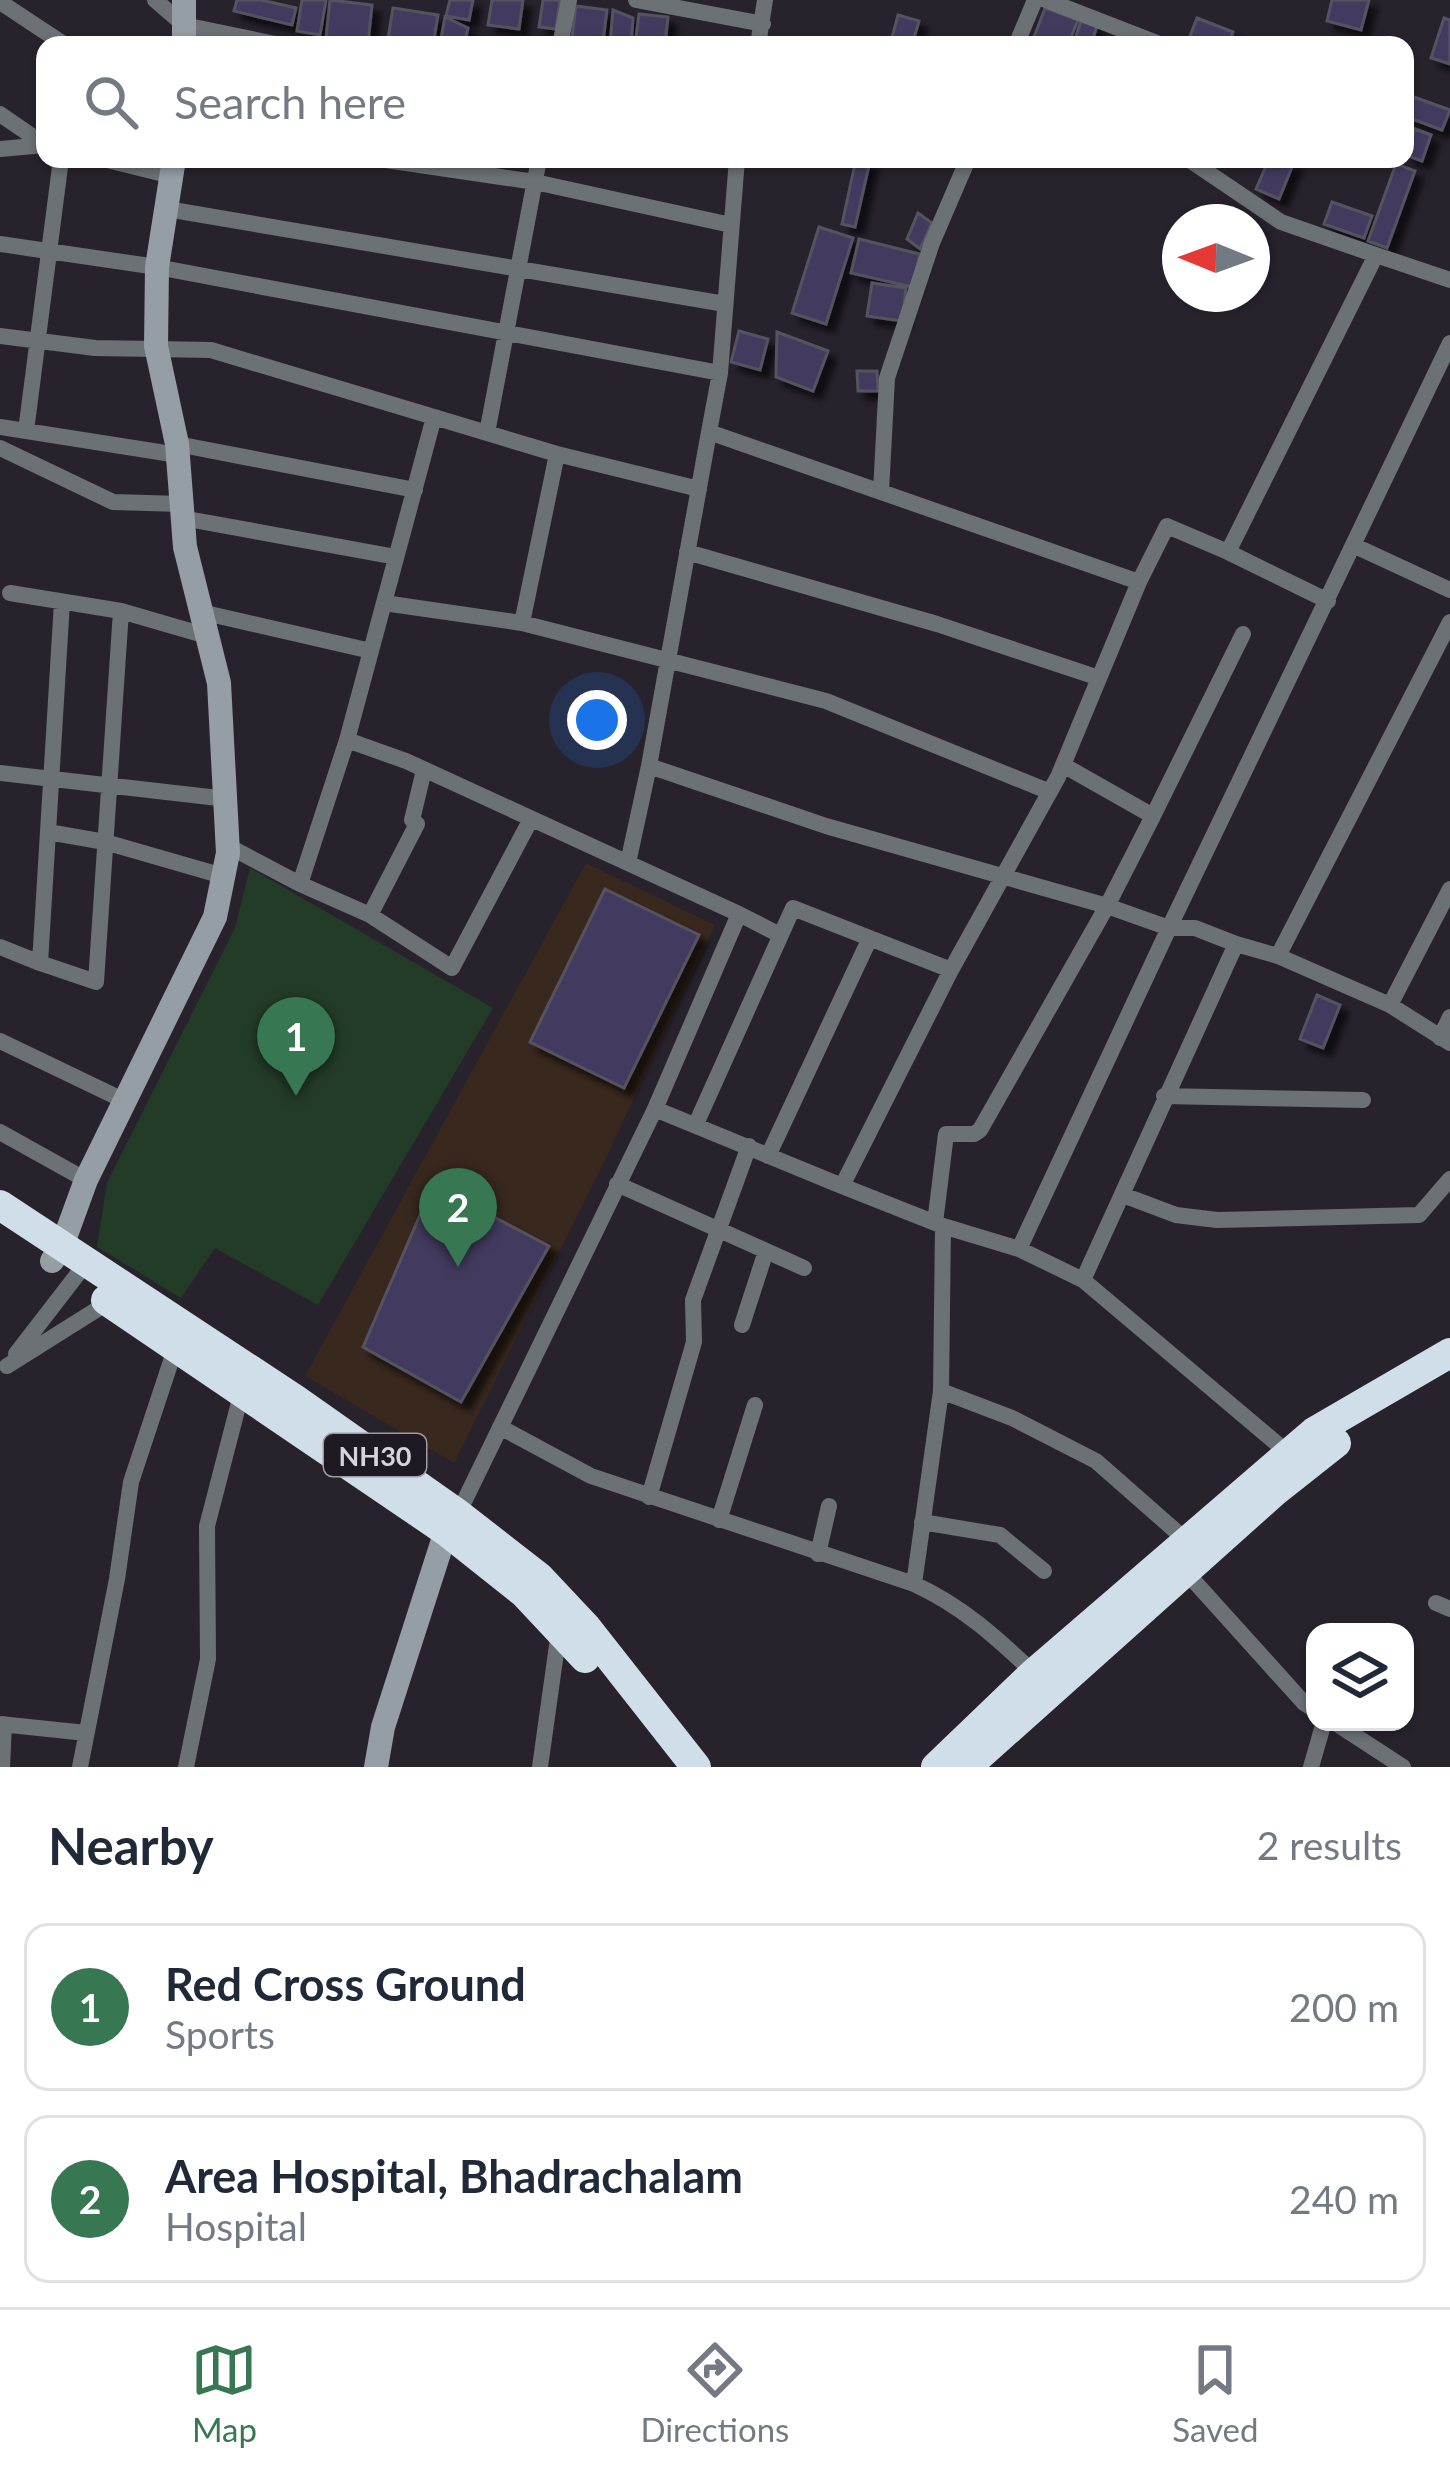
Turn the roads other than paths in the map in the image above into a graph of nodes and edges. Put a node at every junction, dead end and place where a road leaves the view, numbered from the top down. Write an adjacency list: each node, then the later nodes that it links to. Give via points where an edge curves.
1 (154, 0): 8 (street)
2 (569, 0): 12 (street)
3 (636, 0): 9 (street)
4 (765, 0): 9 (street)
5 (1035, 0): 14 (street)
6 (1046, 0): 15 (street)
7 (0, 2): 10 (street)
8 (184, 24): 11 (street)
9 (763, 24): 13 (street)
10 (51, 36)
11 (239, 36)
12 (562, 36)
13 (760, 36)
14 (1020, 36)
15 (1139, 36)
16 (0, 114): 17 (street)
17 (36, 139)
18 (36, 146): 19 (street)
19 (0, 149)
20 (60, 168): 31 (street)
21 (173, 168): 28 (street)
22 (441, 168): 27 (street)
23 (538, 168): 27 (street)
24 (736, 168): 29 (street)
25 (964, 168): 53 (street, via 887,378)
26 (1201, 168): 32 (street, via 1281,222)
27 (536, 182): 29 (street); 34 (street)
28 (166, 209): 33 (street); 34 (street)
29 (731, 225): 36 (street)
30 (0, 244): 31 (street)
31 (49, 252): 33 (street); 39 (street)
32 (1376, 255): 35 (street); 57 (street)
33 (158, 267): 37 (street); 41 (street)
34 (519, 267): 36 (street); 37 (street)
35 (1450, 280)
36 (725, 304): 42 (street)
37 (507, 333): 42 (street); 47 (street)
38 (0, 336): 39 (street)
39 (38, 342): 41 (street); 45 (street)
40 (1450, 343): 55 (street)
41 (156, 346): 43 (street, via 212,350); 49 (street)
42 (720, 373): 46 (street)
43 (434, 417): 47 (street); 52 (street)
44 (0, 427): 45 (street)
45 (26, 431): 49 (street)
46 (710, 432): 51 (street); 53 (street)
47 (487, 433): 50 (street)
48 (0, 448): 54 (street, via 113,502)
49 (177, 449): 52 (street); 54 (street)
50 (557, 454): 51 (street); 67 (street)
51 (699, 489): 56 (street)
52 (415, 490): 58 (street)
53 (881, 492): 59 (street)
54 (182, 511): 58 (street); 68 (street)
55 (1355, 546): 60 (street); 62 (street)
56 (687, 552): 71 (street); 72 (street)
57 (1228, 552): 59 (street, via 1167,526); 62 (street)
58 (397, 557): 64 (street)
59 (1139, 582): 72 (street)
60 (1450, 590)
61 (10, 593): 63 (street)
62 (1328, 601): 95 (street)
63 (62, 602): 65 (street); 78 (street)
64 (384, 603): 67 (street); 70 (street)
65 (121, 611): 68 (street); 79 (street)
66 (1450, 622): 100 (street)
67 (522, 623): 71 (street)
68 (204, 624): 70 (street); 81 (street, via 219,683)
69 (1243, 634): 82 (street)
70 (371, 652): 73 (street)
71 (666, 663): 74 (street); 80 (street, via 826,701)
72 (1099, 678): 75 (street)
73 (347, 740): 76 (street); 90 (street)
74 (650, 766): 87 (street); 88 (street)
75 (1063, 766): 80 (street); 82 (street)
76 (424, 770): 83 (street); 94 (street, via 417,824)
77 (0, 773): 78 (street)
78 (51, 777): 79 (street); 84 (street)
79 (109, 784): 81 (street); 85 (street)
80 (1050, 792): 88 (street)
81 (227, 799): 86 (street)
82 (1154, 816): 92 (street)
83 (531, 819): 87 (street); 94 (street, via 452,968)
84 (48, 832): 85 (street); 101 (street)
85 (105, 842): 89 (street); 101 (street, via 96,982)
86 (227, 846): 89 (street); 90 (street)
87 (628, 863): 93 (street)
88 (1003, 875): 92 (street); 102 (street)
89 (223, 876): 108 (street, via 215,917)
90 (300, 884): 94 (street)
91 (1450, 889): 103 (street)
92 (1107, 906): 95 (street); 121 (street, via 980,1130 946,1133)
93 (739, 914): 96 (street); 110 (street)
94 (370, 915)
95 (1169, 928): 98 (street, via 1195,928); 124 (street)
96 (780, 935): 97 (street, via 793,908); 111 (street)
97 (870, 938): 102 (street); 114 (street)
98 (1236, 944): 100 (street); 107 (street)
99 (0, 947): 101 (street)
100 (1278, 956): 103 (street)
101 (40, 962)
102 (951, 970): 118 (street)
103 (1390, 1005): 106 (street)
104 (1450, 1017): 106 (street)
105 (0, 1040): 108 (street)
106 (1445, 1040)
107 (1164, 1096): 109 (street); 119 (street)
108 (125, 1100): 116 (street)
109 (1364, 1100)
110 (655, 1109): 111 (street); 117 (street)
111 (696, 1124): 113 (street)
112 (0, 1132): 116 (street)
113 (749, 1146): 114 (street); 123 (street)
114 (768, 1156): 118 (street)
115 (1450, 1179): 119 (street, via 1419,1215 1217,1220)
116 (86, 1180): 126 (street)
117 (617, 1184): 123 (street); 138 (street)
118 (842, 1186): 121 (street)
119 (1123, 1196): 128 (street)
120 (0, 1205): 126 (highway, NH30)
121 (939, 1224): 124 (street); 136 (street)
122 (0, 1228): 126 (highway, NH30)
123 (721, 1230): 125 (street); 140 (street, via 693,1300 694,1342)
124 (1019, 1249): 128 (street)
125 (766, 1251): 127 (street); 130 (street)
126 (69, 1262): 129 (highway, NH30); 133 (street)
127 (804, 1268)
128 (1083, 1280): 139 (street)
129 (116, 1294): 131 (highway, NH30); 133 (street); 143 (highway, NH30, via 296,1400)
130 (742, 1325)
131 (176, 1346): 135 (highway, NH30); 155 (street, via 130,1482)
132 (1450, 1353): 139 (highway)
133 (3, 1369)
134 (1450, 1377): 146 (highway, via 1325,1449)
135 (242, 1390): 143 (highway, NH30); 158 (street, via 207,1526 208,1659)
136 (941, 1391): 144 (street); 146 (street, via 1096,1461)
137 (755, 1405): 142 (street)
138 (500, 1427): 140 (street); 143 (street)
139 (1288, 1453): 146 (highway)
140 (649, 1497): 142 (street)
141 (829, 1506): 145 (street)
142 (719, 1520): 145 (street)
143 (452, 1522): 149 (highway, NH30); 159 (street); 162 (highway, NH30, via 539,1577)
144 (922, 1522): 147 (street, via 1000,1535); 148 (street)
145 (818, 1553): 148 (street)
146 (1186, 1556): 150 (highway); 151 (street); 164 (highway)
147 (1044, 1571)
148 (914, 1585): 150 (street, via 984,1625)
149 (560, 1630): 160 (street); 161 (highway, NH30)
150 (1034, 1672): 163 (highway)
151 (1306, 1704)
152 (2, 1724): 155 (street); 156 (street)
153 (1325, 1731): 165 (street)
154 (1344, 1731): 166 (street)
155 (86, 1733): 157 (street)
156 (2, 1767)
157 (80, 1767)
158 (186, 1767)
159 (376, 1767)
160 (540, 1767)
161 (670, 1767)
162 (696, 1767)
163 (936, 1767)
164 (967, 1767)
165 (1311, 1767)
166 (1403, 1767)

